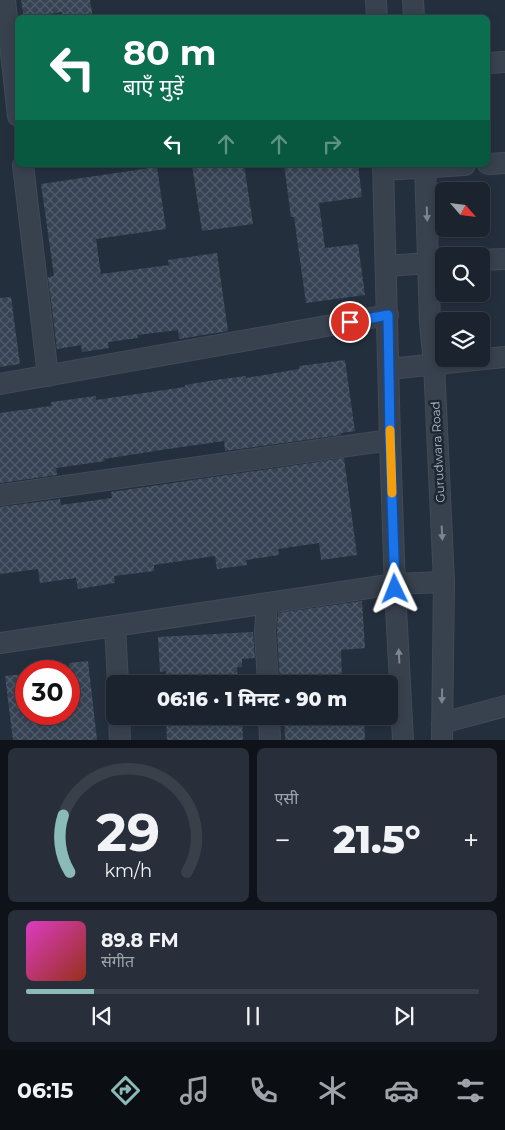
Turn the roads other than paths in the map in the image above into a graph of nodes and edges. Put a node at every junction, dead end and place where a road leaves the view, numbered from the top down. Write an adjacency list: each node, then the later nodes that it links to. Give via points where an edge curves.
1 (5, 0): 8 (street)
2 (376, 0): 4 (street)
3 (413, 0): 5 (street)
4 (377, 15)
5 (414, 15)
6 (505, 62): 7 (street)
7 (490, 63)
8 (15, 89)
9 (505, 163): 10 (street)
10 (490, 164)
11 (23, 167): 24 (street)
12 (383, 167): 18 (street)
13 (425, 167): 14 (street, Gurudwara Road, one-way to 14)
14 (435, 254)
15 (505, 259): 16 (street)
16 (490, 260)
17 (435, 263): 18 (street)
18 (386, 266): 20 (street)
19 (435, 273): 22 (street, Gurudwara Road, via 430,323)
20 (388, 315): 23 (street); 24 (street)
21 (505, 357): 22 (street)
22 (434, 364): 23 (street); 28 (street, Gurudwara Road, one-way to 28)
23 (389, 368): 26 (street)
24 (48, 376): 25 (street)
25 (0, 384)
26 (390, 440): 27 (street); 29 (street)
27 (0, 495)
28 (444, 582): 29 (street); 38 (street, Gurudwara Road, one-way to 38)
29 (395, 584): 30 (street); 41 (street, one-way to 29)
30 (267, 603): 31 (street); 34 (street)
31 (115, 626): 32 (street); 33 (street)
32 (0, 643)
33 (118, 675)
34 (267, 675)
35 (505, 706): 38 (street)
36 (119, 725): 39 (street)
37 (269, 725): 40 (street)
38 (442, 732)
39 (120, 740)
40 (270, 740)
41 (403, 740)

